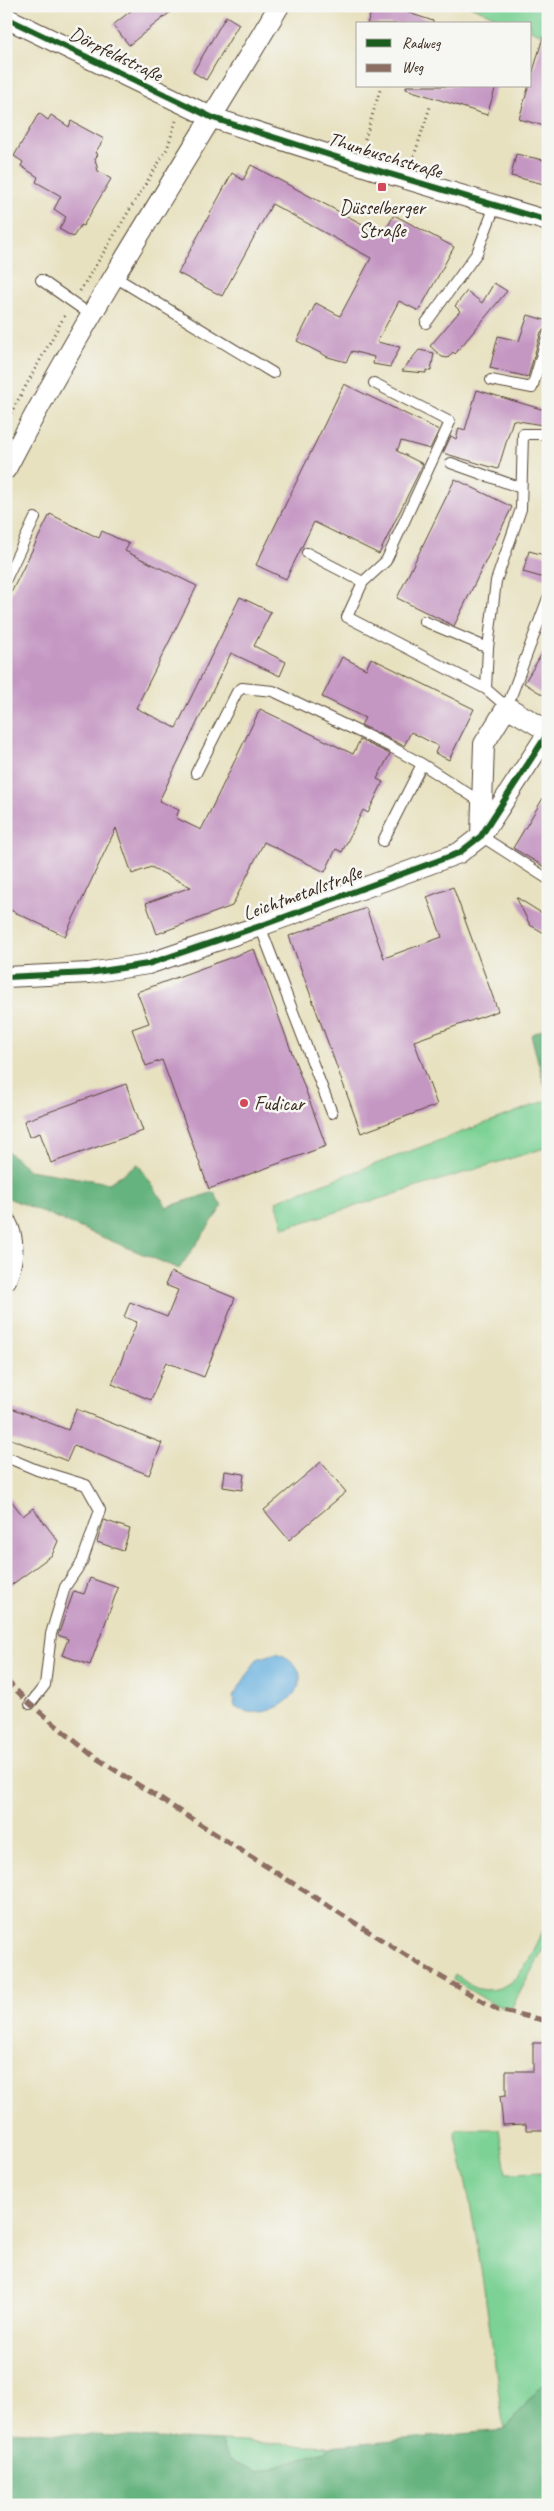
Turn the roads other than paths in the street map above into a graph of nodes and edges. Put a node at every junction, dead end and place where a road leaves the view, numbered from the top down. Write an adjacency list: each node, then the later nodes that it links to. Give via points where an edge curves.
1 (278, 6): 3 (street)
2 (6, 18): 3 (street, Dörpfeldstraße)
3 (213, 118): 4 (street, Thunbuschstraße); 6 (street)
4 (495, 206): 5 (street, Thunbuschstraße); 9 (lane, via 477,253)
5 (548, 221)
6 (115, 277): 8 (street); 11 (lane)
7 (41, 280): 8 (lane)
8 (92, 315): 16 (street)
9 (426, 323)
10 (548, 334): 12 (lane, via 532,388)
11 (274, 372)
12 (491, 380)
13 (374, 383): 21 (lane, via 450,422 386,561)
14 (548, 434): 17 (lane, via 522,434)
15 (451, 463): 17 (lane)
16 (6, 469)
17 (522, 488): 24 (lane, via 521,509 496,582)
18 (35, 518): 20 (lane)
19 (308, 553): 21 (lane)
20 (6, 579)
21 (363, 582): 25 (lane, Leichtmetallstraße, via 347,617)
22 (548, 598): 26 (lane)
23 (424, 621): 24 (lane)
24 (488, 648): 25 (lane)
25 (486, 688): 26 (lane, Leichtmetallstraße)
26 (507, 707): 27 (street, Leichtmetallstraße); 30 (street, via 484,744)
27 (548, 732): 31 (street, Leichtmetallstraße)
28 (422, 764): 29 (lane, via 273,691 242,688); 30 (lane); 32 (lane)
29 (196, 773)
30 (481, 802): 31 (street)
31 (482, 836): 33 (lane); 34 (street, Leichtmetallstraße, via 472,845 444,859)
32 (383, 841)
33 (548, 879)
34 (260, 926): 35 (street, Leichtmetallstraße, via 134,968); 36 (lane)
35 (6, 977)
36 (332, 1113)
37 (6, 1222): 38 (street, via 13,1249)
38 (6, 1280)
39 (6, 1457): 40 (lane, via 86,1485 100,1510 82,1562 66,1587 51,1634 45,1685)
40 (30, 1704)

